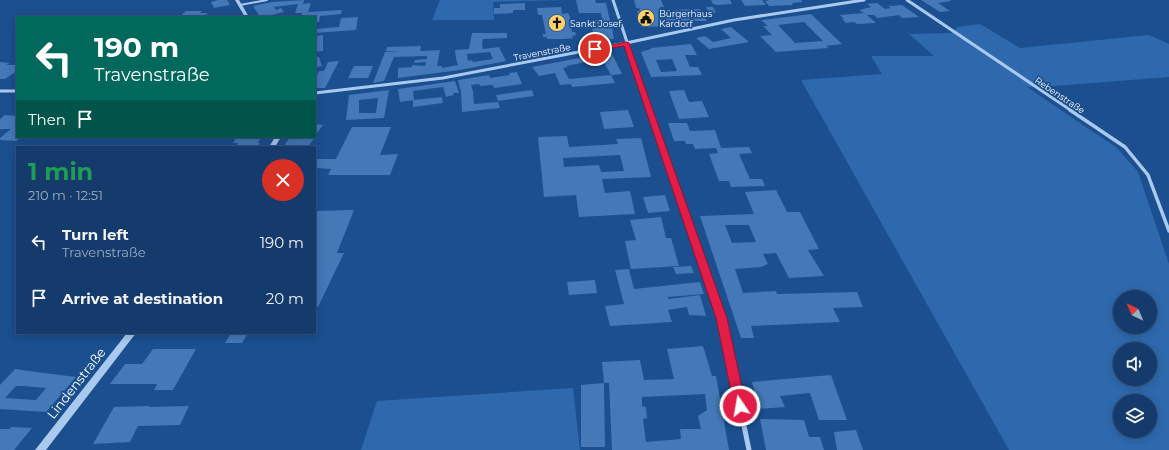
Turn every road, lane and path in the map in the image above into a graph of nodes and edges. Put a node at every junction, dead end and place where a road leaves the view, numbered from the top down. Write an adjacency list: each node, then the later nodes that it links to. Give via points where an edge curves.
1 (237, 0): 6 (street)
2 (267, 0): 6 (lane)
3 (613, 0): 8 (street)
4 (864, 0): 8 (street, Travenstraße, via 734,20)
5 (907, 0): 12 (street, Rebenstraße, via 1125,147 1148,175)
6 (240, 5): 7 (street)
7 (246, 16)
8 (626, 43): 11 (street, Travenstraße, via 443,78); 15 (street, via 722,318)
9 (0, 91): 10 (street)
10 (16, 91)
11 (316, 93)
12 (1169, 231)
13 (131, 334): 14 (street, Lindenstraße)
14 (40, 450)
15 (749, 450)

